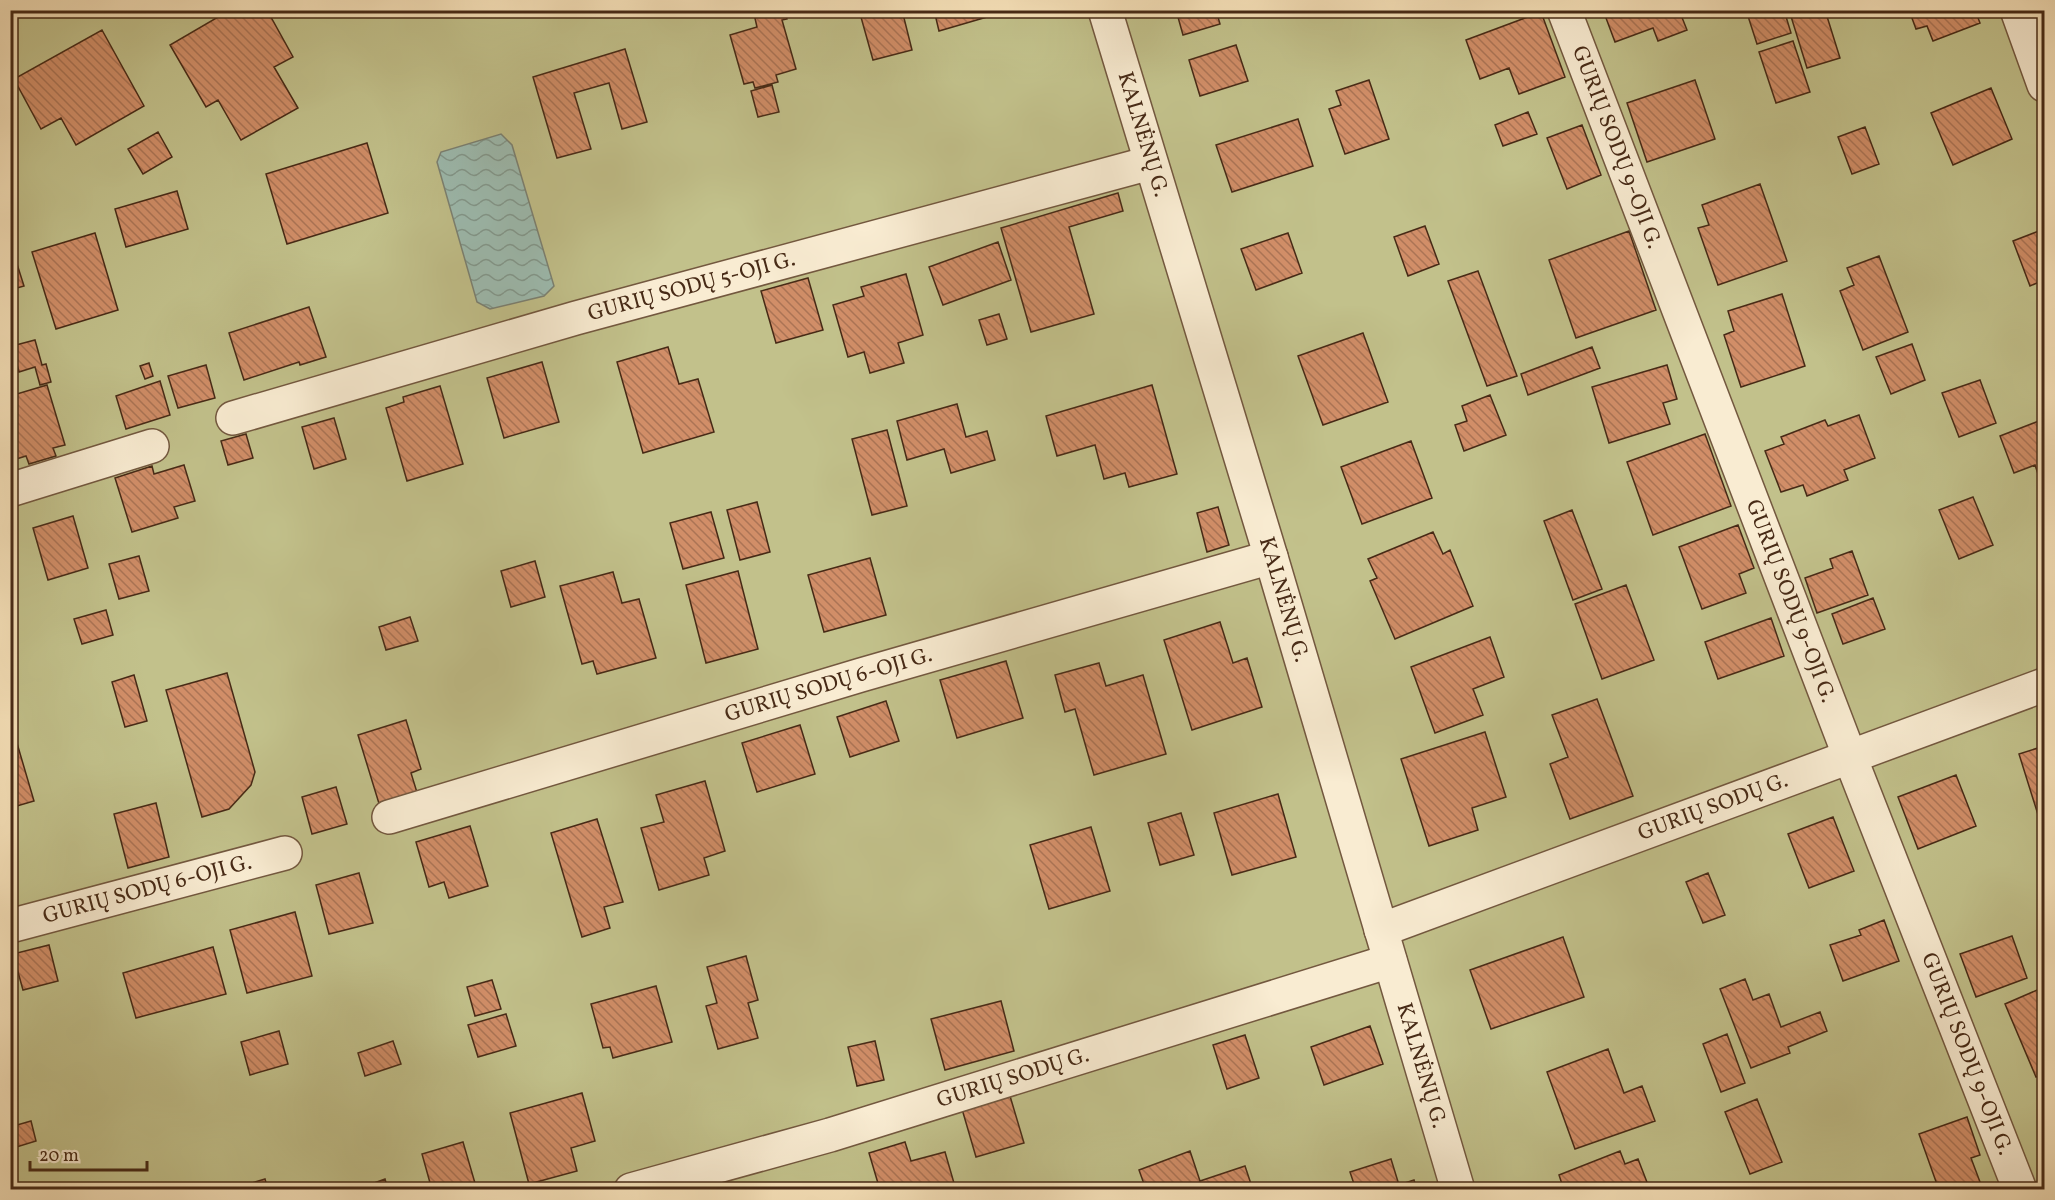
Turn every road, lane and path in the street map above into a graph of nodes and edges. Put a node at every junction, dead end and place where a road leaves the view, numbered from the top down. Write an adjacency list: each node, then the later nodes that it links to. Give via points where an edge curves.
1 (1105, 10): 5 (street, KALNĖNŲ G.)
2 (1564, 10): 11 (street, GURIŲ SODŲ 9-OJI G.)
3 (2017, 10): 4 (street)
4 (2044, 85)
5 (1150, 163): 6 (street, GURIŲ SODŲ 5-OJI G., via 576,318); 9 (street, KALNĖNŲ G.)
6 (234, 418)
7 (152, 446): 8 (street)
8 (10, 490)
9 (1271, 557): 12 (street, GURIŲ SODŲ 6-OJI G.); 15 (street, KALNĖNŲ G.)
10 (2044, 685): 11 (street, GURIŲ SODŲ G.)
11 (1850, 757): 15 (street, GURIŲ SODŲ G.); 19 (street, GURIŲ SODŲ 9-OJI G.)
12 (389, 817)
13 (285, 853): 14 (street, GURIŲ SODŲ 6-OJI G.)
14 (10, 926)
15 (1382, 930): 16 (street, KALNĖNŲ G.)
16 (1390, 961): 17 (street, GURIŲ SODŲ G., via 841,1131); 18 (street, KALNĖNŲ G.)
17 (632, 1190)
18 (1458, 1190)
19 (2020, 1190)

